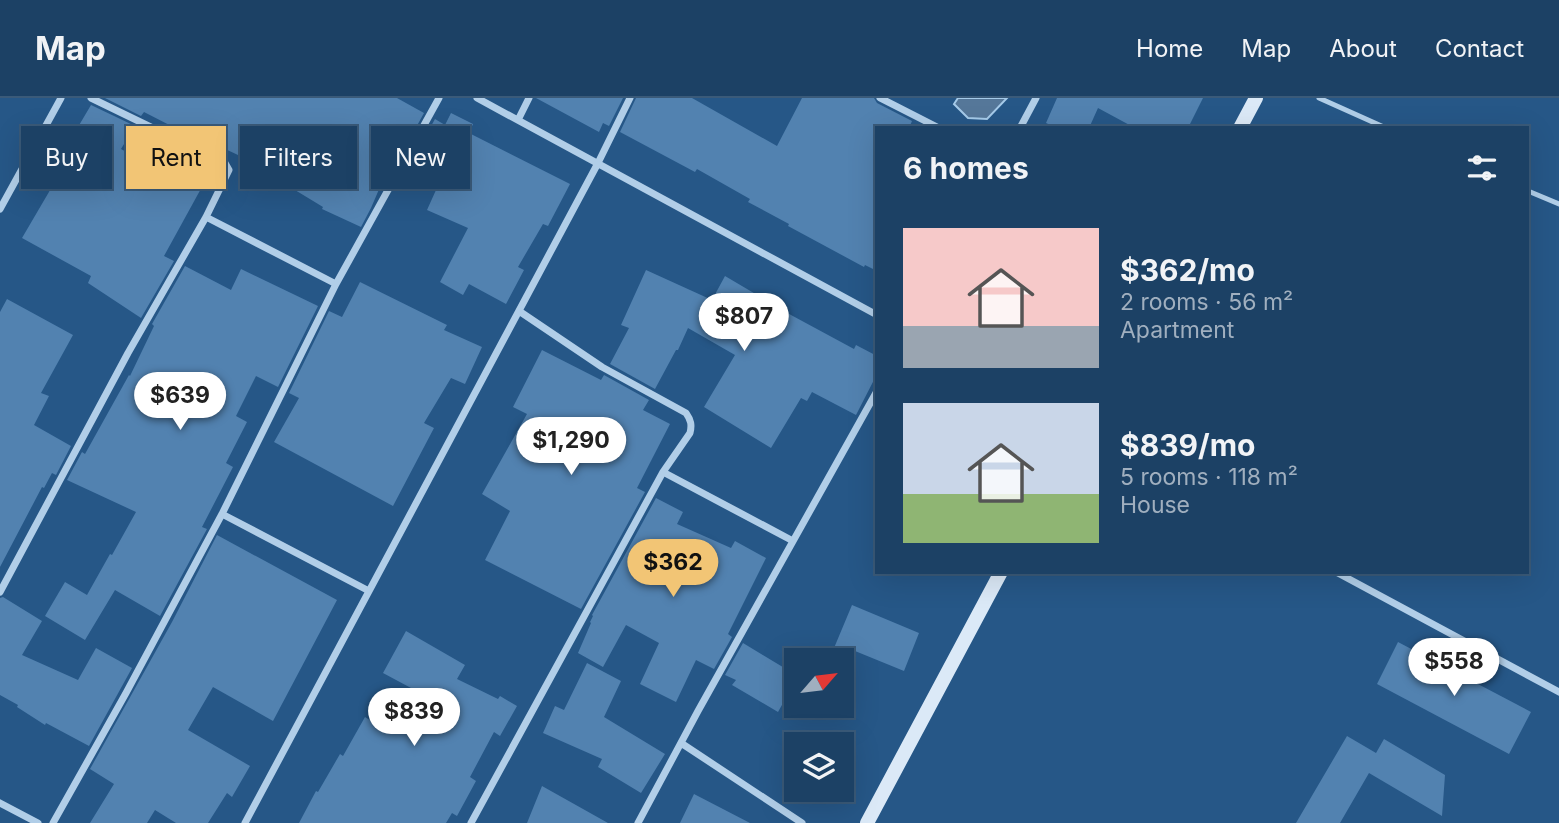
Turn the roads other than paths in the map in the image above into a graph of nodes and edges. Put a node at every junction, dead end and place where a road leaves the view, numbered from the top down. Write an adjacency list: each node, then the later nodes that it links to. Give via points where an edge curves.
1 (61, 98): 19 (street)
2 (91, 98): 20 (street, via 225,163 229,170)
3 (439, 98): 21 (street)
4 (477, 98): 11 (street)
5 (529, 98): 11 (street)
6 (630, 98): 16 (street)
7 (880, 98): 12 (street)
8 (1036, 98): 13 (street)
9 (1256, 98): 14 (main road)
10 (1319, 98): 15 (lane)
11 (518, 120): 16 (street)
12 (935, 126)
13 (1021, 126)
14 (1241, 126)
15 (1382, 126)
16 (598, 163): 22 (street); 23 (street)
17 (1529, 191): 18 (lane)
18 (1559, 204)
19 (0, 209)
20 (205, 217): 21 (street); 31 (street)
21 (337, 284): 26 (street)
22 (519, 311): 25 (street, via 602,367 686,413 691,419 690,433); 30 (street)
23 (875, 314)
24 (875, 395): 27 (street)
25 (663, 472): 27 (street); 38 (street)
26 (222, 514): 30 (street); 36 (street)
27 (793, 541): 33 (street)
28 (1000, 574): 41 (main road)
29 (1340, 574): 32 (street)
30 (369, 591): 37 (street)
31 (0, 592)
32 (1559, 692)
33 (681, 743): 39 (street); 40 (street)
34 (0, 803): 35 (street)
35 (38, 823)
36 (53, 823)
37 (244, 823)
38 (471, 823)
39 (638, 823)
40 (802, 823)
41 (867, 823)

